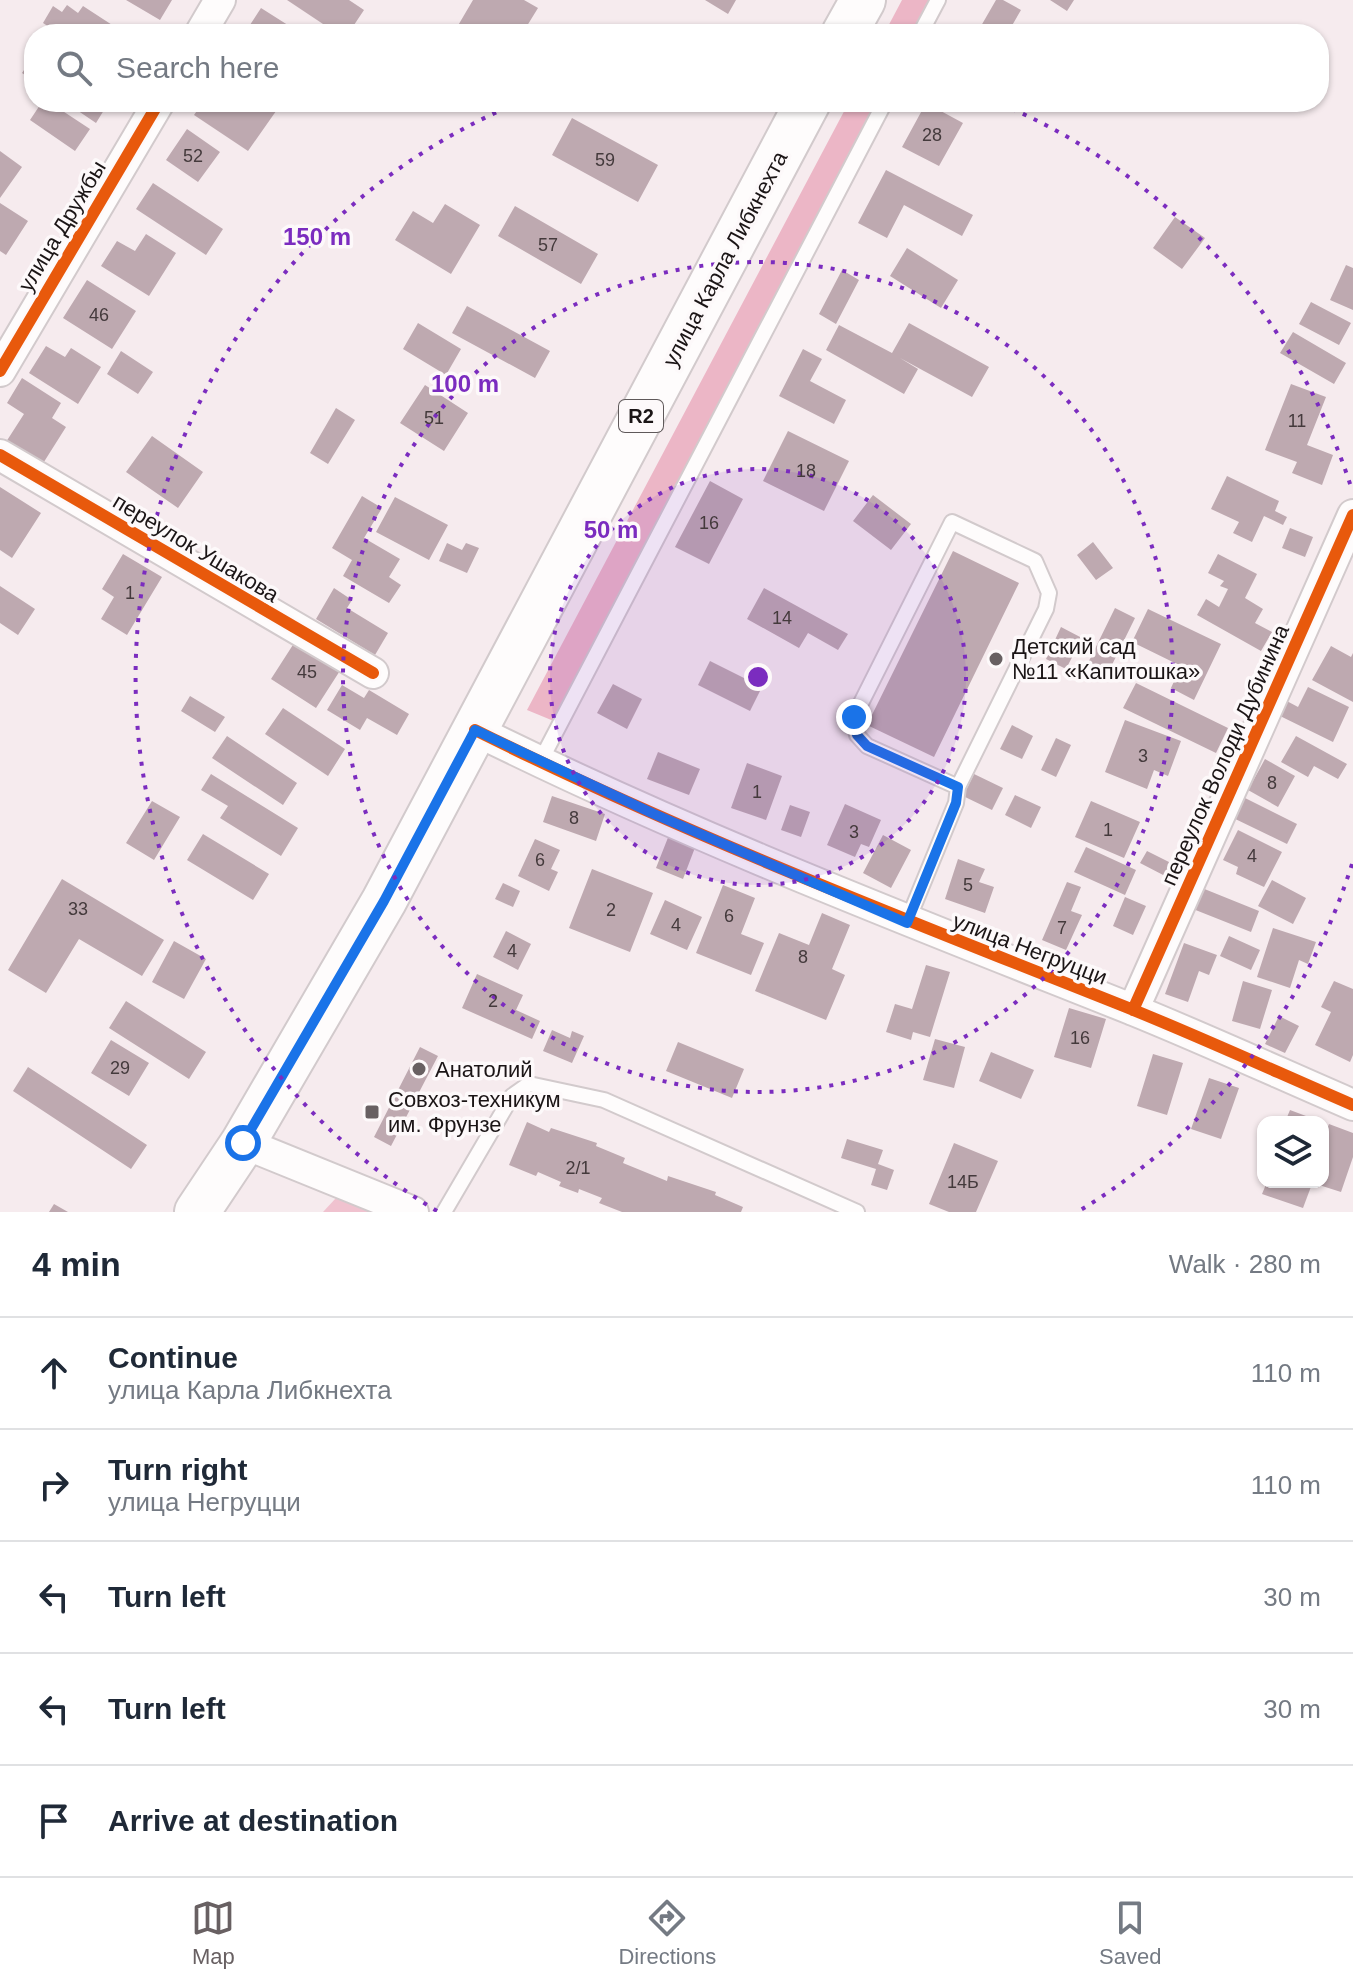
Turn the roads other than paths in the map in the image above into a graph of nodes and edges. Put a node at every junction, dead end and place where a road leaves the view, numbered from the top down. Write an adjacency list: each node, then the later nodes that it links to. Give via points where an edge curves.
1 (220, 0): 4 (street)
2 (863, 0): 5 (main road)
3 (938, 0): 6 (lane)
4 (206, 24)
5 (850, 24)
6 (925, 24)
7 (153, 112): 10 (street, улица Дружбы)
8 (803, 112): 14 (main road, улица Карла Либкнехта / R2)
9 (880, 112): 15 (lane)
10 (0, 371)
11 (0, 455): 13 (street, переулок Ушакова)
12 (1353, 515): 18 (street, переулок Володи Дубинина)
13 (373, 673)
14 (475, 730): 15 (street, улица Негруцци); 20 (main road, улица Карла Либкнехта / R2, via 384,901)
15 (540, 762): 17 (street, улица Негруцци)
16 (958, 787): 16 (lane, via 1046,609 1049,593 1035,561 952,522 854,717 857,735 867,746); 17 (lane)
17 (907, 923): 18 (street, улица Негруцци)
18 (1133, 1010): 19 (street, улица Негруцци)
19 (1353, 1105)
20 (243, 1143): 21 (main road, улица Карла Либкнехта / R2); 22 (street)
21 (197, 1212)
22 (413, 1212)
23 (444, 1212): 24 (lane, via 512,1096 529,1084 604,1100)
24 (857, 1212)

